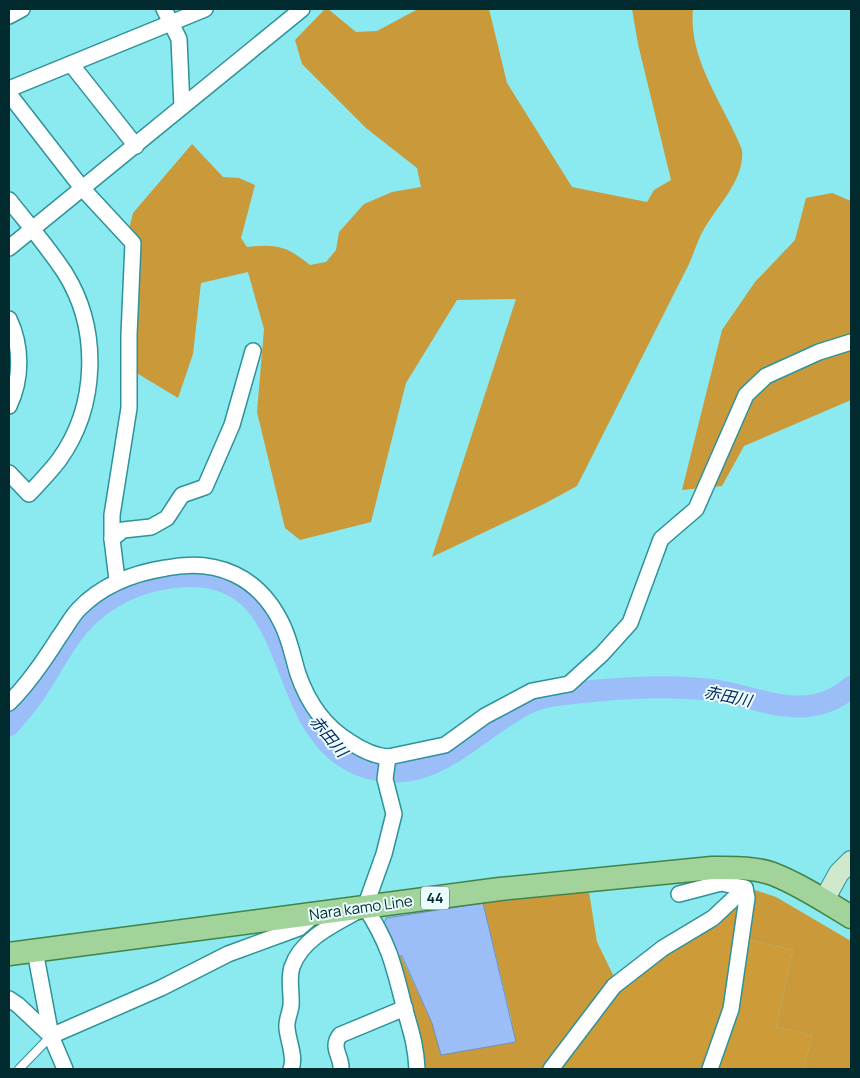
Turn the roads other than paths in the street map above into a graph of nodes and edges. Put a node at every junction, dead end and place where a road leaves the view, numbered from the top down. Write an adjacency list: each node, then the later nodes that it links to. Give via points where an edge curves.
1 (22, 9): 5 (street)
2 (164, 9): 6 (street)
3 (205, 9): 6 (street)
4 (302, 9): 10 (street)
5 (9, 16)
6 (172, 24): 7 (street); 10 (street, via 179,39)
7 (71, 64): 8 (street); 11 (street)
8 (9, 89)
9 (9, 94): 12 (street)
10 (182, 107): 11 (street)
11 (136, 146): 12 (street)
12 (82, 188): 14 (street); 21 (street, via 133,243 129,408 112,515)
13 (9, 200): 14 (street)
14 (32, 229): 15 (street); 20 (street, via 65,273 80,304 89,345 88,385 75,431 50,472 28,494)
15 (9, 248)
16 (9, 319): 19 (street, via 19,364)
17 (851, 342): 24 (street, via 819,352 766,376 746,395 696,509 661,539 630,623 569,684 532,691 485,716 445,745)
18 (252, 351): 21 (street, via 232,425 206,487 182,495 167,518 151,526 123,530)
19 (9, 406)
20 (9, 473)
21 (112, 540): 22 (street)
22 (117, 580): 23 (street, via 79,609 27,685); 24 (street, via 180,565 216,567 239,576 255,588 276,612 304,689 322,719 339,736 361,749)
23 (9, 703)
24 (388, 757): 30 (street, via 386,776 394,814)
25 (851, 861): 29 (main road, via 839,873)
26 (717, 875): 27 (street); 28 (street); 29 (main road, Nara kamo Line / 44, via 745,868 772,874); 30 (main road, Nara kamo Line / 44, via 519,887)
27 (745, 888): 43 (street, via 713,918 663,948 614,986); 44 (street, via 747,898 731,1009)
28 (679, 894)
29 (824, 900): 32 (main road, Nara kamo Line / 44)
30 (365, 907): 31 (main road, Nara kamo Line / 44); 36 (street, via 388,948); 40 (street, via 318,934 293,966 291,1006 286,1026 294,1063)
31 (314, 915): 33 (main road, Nara kamo Line / 44); 37 (street, via 299,928 228,954 161,988)
32 (851, 917)
33 (35, 951): 34 (main road, Nara kamo Line / 44); 37 (street)
34 (9, 954)
35 (9, 1000): 37 (street)
36 (405, 1008): 41 (street, via 340,1035 335,1048); 42 (street, via 416,1042)
37 (51, 1036): 38 (lane); 39 (street)
38 (20, 1069)
39 (65, 1069)
40 (291, 1069)
41 (342, 1069)
42 (417, 1069)
43 (551, 1069)
44 (710, 1069)

